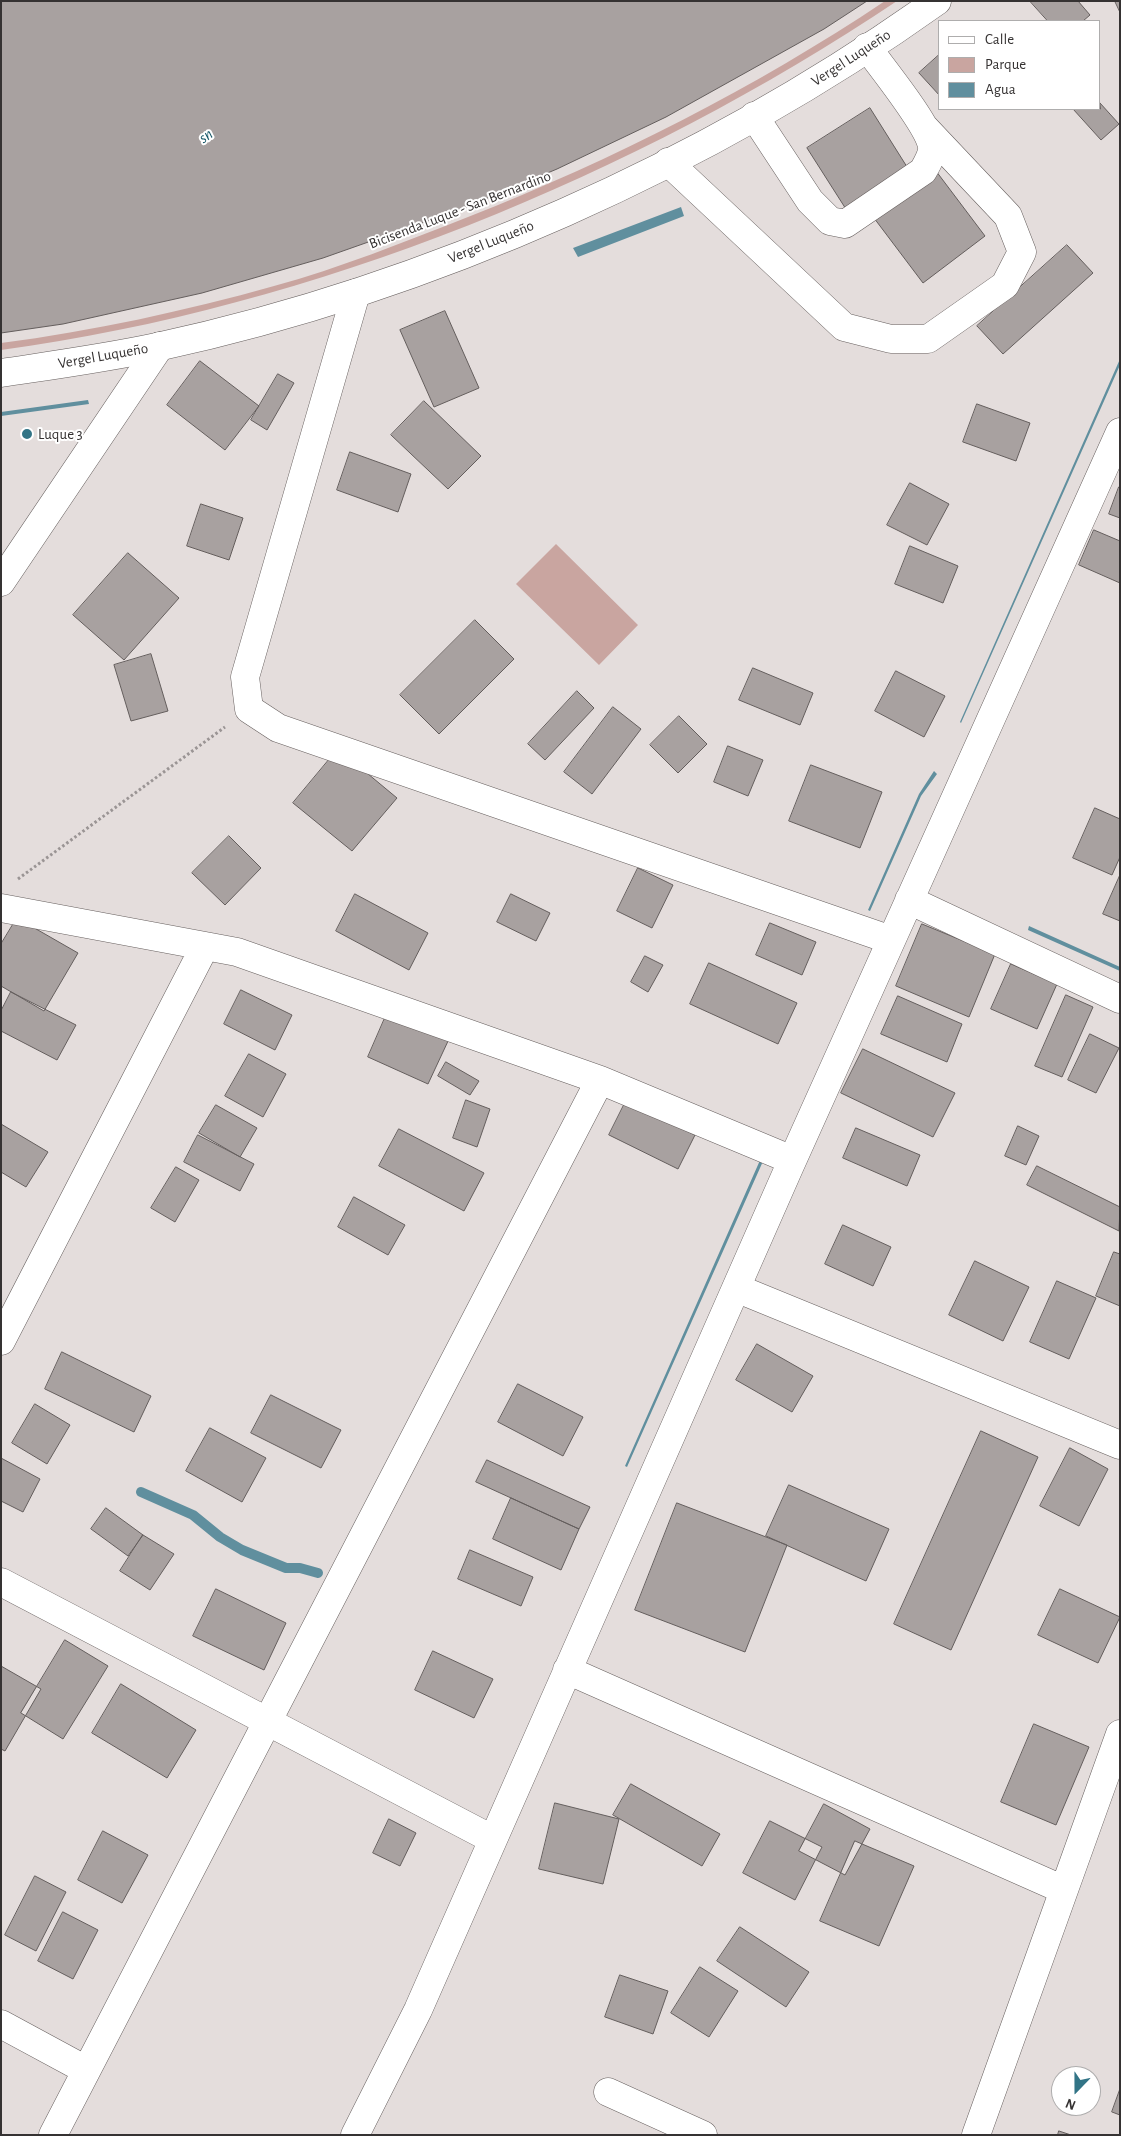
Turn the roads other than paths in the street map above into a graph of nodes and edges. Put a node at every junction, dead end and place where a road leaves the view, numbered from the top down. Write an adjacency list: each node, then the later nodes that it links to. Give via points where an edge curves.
1 (937, 1): 2 (street, Vergel Luqueño)
2 (868, 47): 3 (street, Vergel Luqueño); 4 (street)
3 (754, 116): 4 (street, via 810,201 837,224 845,224 923,172 932,147); 5 (street, Vergel Luqueño)
4 (924, 128): 5 (street, via 1008,216 1022,252 1005,285 928,339 891,339 844,327)
5 (668, 162): 6 (street, Vergel Luqueño, via 510,235)
6 (356, 294): 7 (street, Vergel Luqueño); 13 (street, via 245,677 249,709 278,728)
7 (160, 346): 8 (street, Vergel Luqueño); 10 (street)
8 (1, 373)
9 (1120, 432): 11 (street)
10 (1, 582)
11 (909, 900): 13 (street); 15 (street)
12 (1, 908): 14 (street)
13 (891, 940): 17 (street)
14 (205, 946): 16 (street, via 237,952); 19 (street)
15 (1120, 999)
16 (600, 1080): 17 (street); 23 (street)
17 (792, 1160): 18 (street)
18 (736, 1288): 20 (street); 22 (street)
19 (1, 1341)
20 (1120, 1445)
21 (1, 1582): 23 (street)
22 (567, 1670): 26 (street); 27 (street)
23 (268, 1722): 26 (street); 29 (street)
24 (1120, 1734): 25 (street)
25 (1111, 1787): 27 (street)
26 (492, 1839): 32 (street, via 418,2010)
27 (1064, 1890): 34 (street)
28 (1, 2024): 29 (street)
29 (86, 2070): 31 (street)
30 (608, 2092): 33 (street)
31 (53, 2135)
32 (355, 2135)
33 (703, 2135)
34 (976, 2135)

